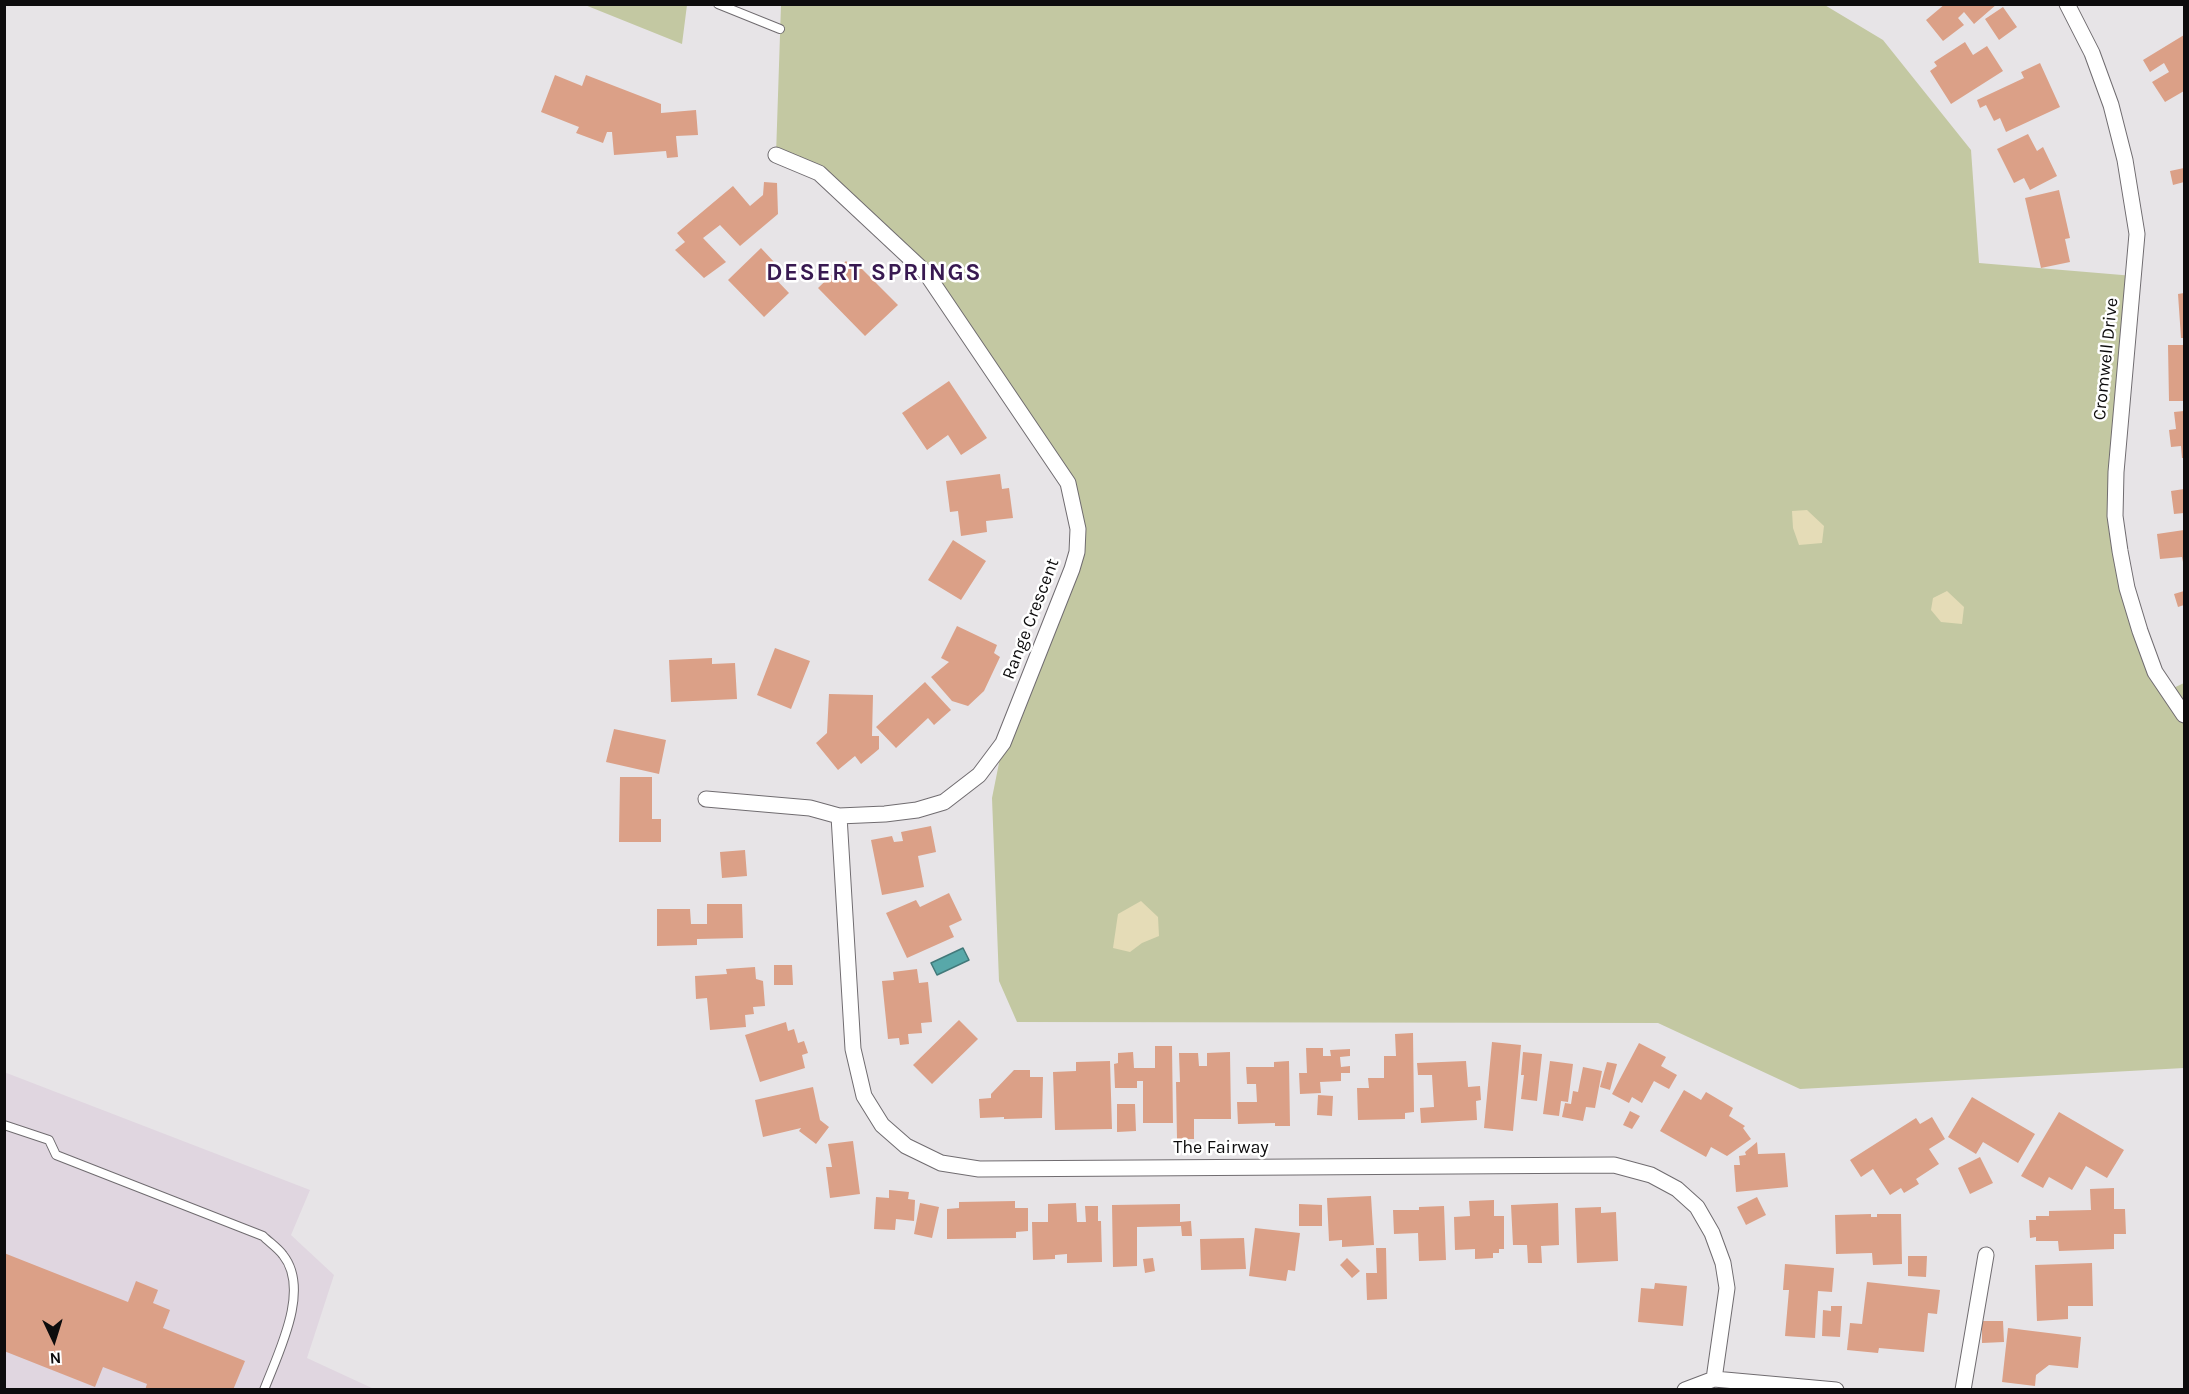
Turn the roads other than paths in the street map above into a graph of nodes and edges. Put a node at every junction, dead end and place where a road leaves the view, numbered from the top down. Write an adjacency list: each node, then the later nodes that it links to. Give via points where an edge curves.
1 (718, 4): 3 (lane)
2 (2067, 4): 5 (street, Cromwell Drive, via 2092,53 2111,105 2137,234 2118,434 2116,528 2140,631 2155,672)
3 (780, 29)
4 (776, 156): 7 (street, Range Crescent, via 819,173 926,273 1068,483 1078,529 1072,569 1003,743 979,775 944,802 917,810)
5 (2184, 715)
6 (706, 799): 7 (street, Range Crescent, via 810,808)
7 (839, 816): 10 (street, The Fairway, via 853,1049 864,1096 882,1125 906,1146 940,1163 979,1169 1614,1165 1651,1175 1677,1189 1697,1207 1723,1263 1727,1288)
8 (4, 1125): 11 (lane, via 49,1140 56,1155 262,1236 284,1256 296,1282 293,1309)
9 (1986, 1255): 14 (street)
10 (1713, 1378): 12 (street); 13 (street)
11 (264, 1389)
12 (1685, 1389)
13 (1836, 1389)
14 (1963, 1389)

